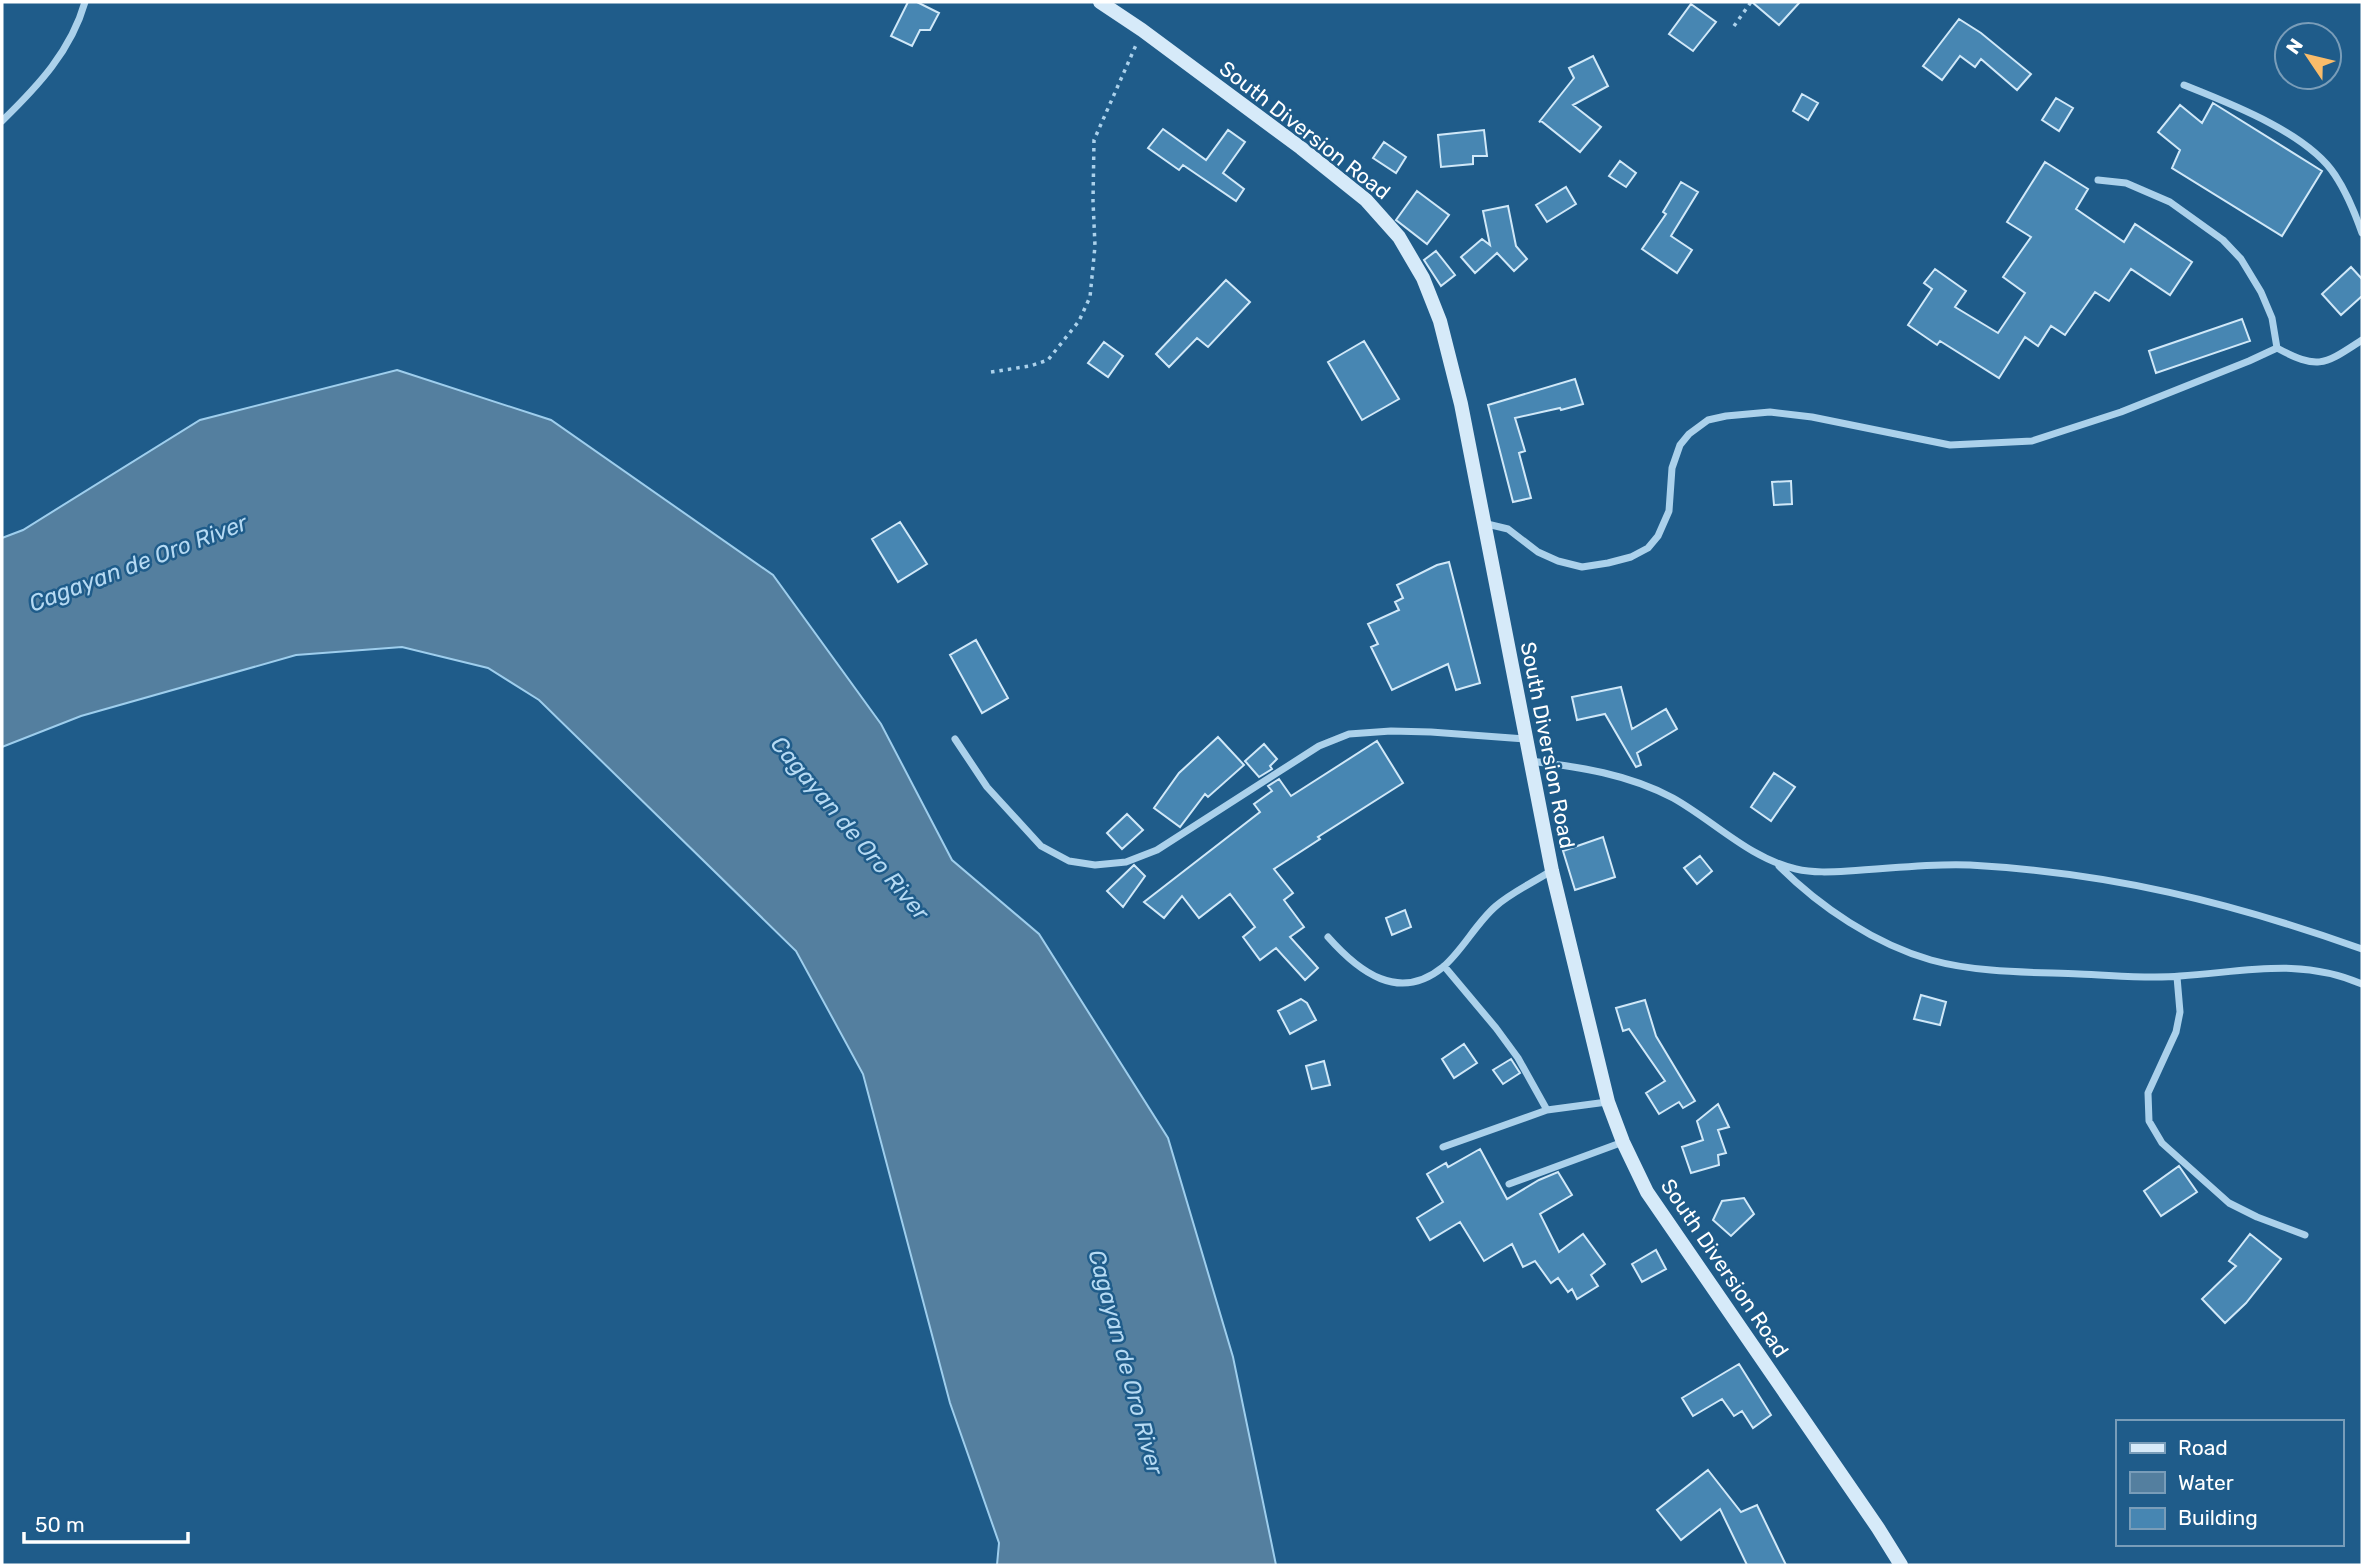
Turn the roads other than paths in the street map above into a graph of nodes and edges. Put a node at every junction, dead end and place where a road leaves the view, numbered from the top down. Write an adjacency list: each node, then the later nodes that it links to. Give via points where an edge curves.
1 (85, 2): 4 (street, via 65,49 36,88)
2 (1100, 2): 9 (main road, South Diversion Road, via 1366,200 1399,237 1423,278 1440,321)
3 (2184, 85): 6 (street, via 2225,101 2309,148 2335,175)
4 (2, 121)
5 (2098, 180): 8 (street, via 2126,183 2170,202 2223,240 2261,292)
6 (2362, 233)
7 (2362, 340): 8 (street, via 2333,360 2315,363)
8 (2277, 348): 9 (street, via 2121,412 2032,441 1950,445 1770,412 1708,421 1679,445 1669,511 1658,536 1648,548 1608,563 1582,567 1558,561 1508,529)
9 (1483, 523): 11 (main road, South Diversion Road)
10 (955, 739): 11 (street, via 987,787 1041,846 1069,861 1095,865 1126,862 1157,850 1319,746 1349,734 1431,732)
11 (1525, 739): 12 (main road, South Diversion Road)
12 (1529, 761): 13 (street, via 1619,775 1651,787); 14 (main road, South Diversion Road)
13 (1778, 864): 16 (street, via 1821,872 1945,864 2061,872 2199,898); 18 (street, via 1797,884 1853,923 1893,946 1932,960 1973,968)
14 (1552, 871): 17 (street, via 1497,906); 20 (main road, South Diversion Road)
15 (1328, 937): 17 (street, via 1363,971 1398,984 1419,982)
16 (2362, 948)
17 (1444, 966): 21 (street, via 1518,1058)
18 (2177, 977): 19 (street, via 2288,966); 25 (street, via 2180,1012 2176,1032 2148,1093 2149,1121 2162,1143 2229,1203)
19 (2361, 981)
20 (1608, 1102): 21 (street); 22 (main road, South Diversion Road)
21 (1547, 1110): 23 (street)
22 (1623, 1142): 24 (street); 26 (main road, South Diversion Road, via 1647,1192)
23 (1443, 1147)
24 (1509, 1184)
25 (2305, 1235)
26 (1900, 1565)

